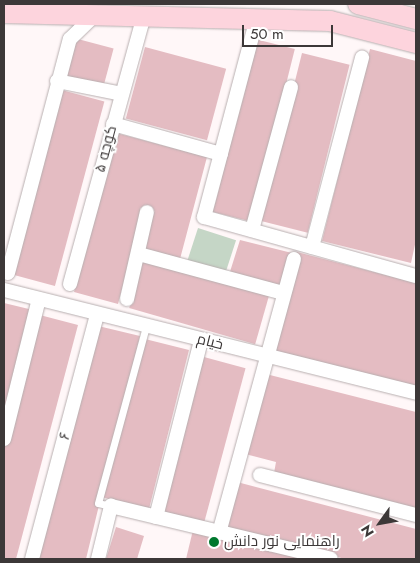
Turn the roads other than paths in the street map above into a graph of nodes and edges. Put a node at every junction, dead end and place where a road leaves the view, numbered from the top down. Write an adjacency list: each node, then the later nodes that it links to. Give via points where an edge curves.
1 (358, 4): 6 (main road)
2 (96, 14): 3 (main road); 4 (main road); 9 (street, via 70,39)
3 (9, 15)
4 (144, 15): 5 (main road); 11 (street, کوچه ۵)
5 (257, 18): 7 (main road, via 330,21); 13 (street)
6 (416, 19)
7 (416, 43)
8 (362, 58): 16 (street)
9 (57, 81): 11 (street); 19 (street)
10 (291, 87): 15 (street)
11 (122, 94): 12 (street, کوچه ۵)
12 (113, 124): 13 (street); 21 (street, کوچه ۵)
13 (221, 154): 15 (street, via 204,217)
14 (147, 212): 17 (street)
15 (252, 230): 16 (street)
16 (312, 247): 20 (street)
17 (139, 254): 23 (street); 25 (street)
18 (294, 259): 23 (street)
19 (8, 273)
20 (416, 276)
21 (70, 284)
22 (4, 290): 24 (street, خیام)
23 (284, 293): 29 (street)
24 (39, 299): 26 (street, خیام); 31 (street)
25 (127, 299)
26 (97, 314): 27 (street, خیام); 37 (street, ۶)
27 (146, 326): 28 (street, خیام); 33 (lane, via 98,503)
28 (201, 340): 29 (street, خیام); 35 (street)
29 (265, 356): 30 (street, خیام); 36 (street)
30 (416, 393)
31 (4, 439)
32 (260, 475): 34 (street)
33 (110, 506): 35 (street); 38 (street)
34 (416, 515)
35 (156, 517): 36 (street)
36 (220, 533): 39 (street)
37 (32, 559)
38 (98, 559)
39 (331, 559)

